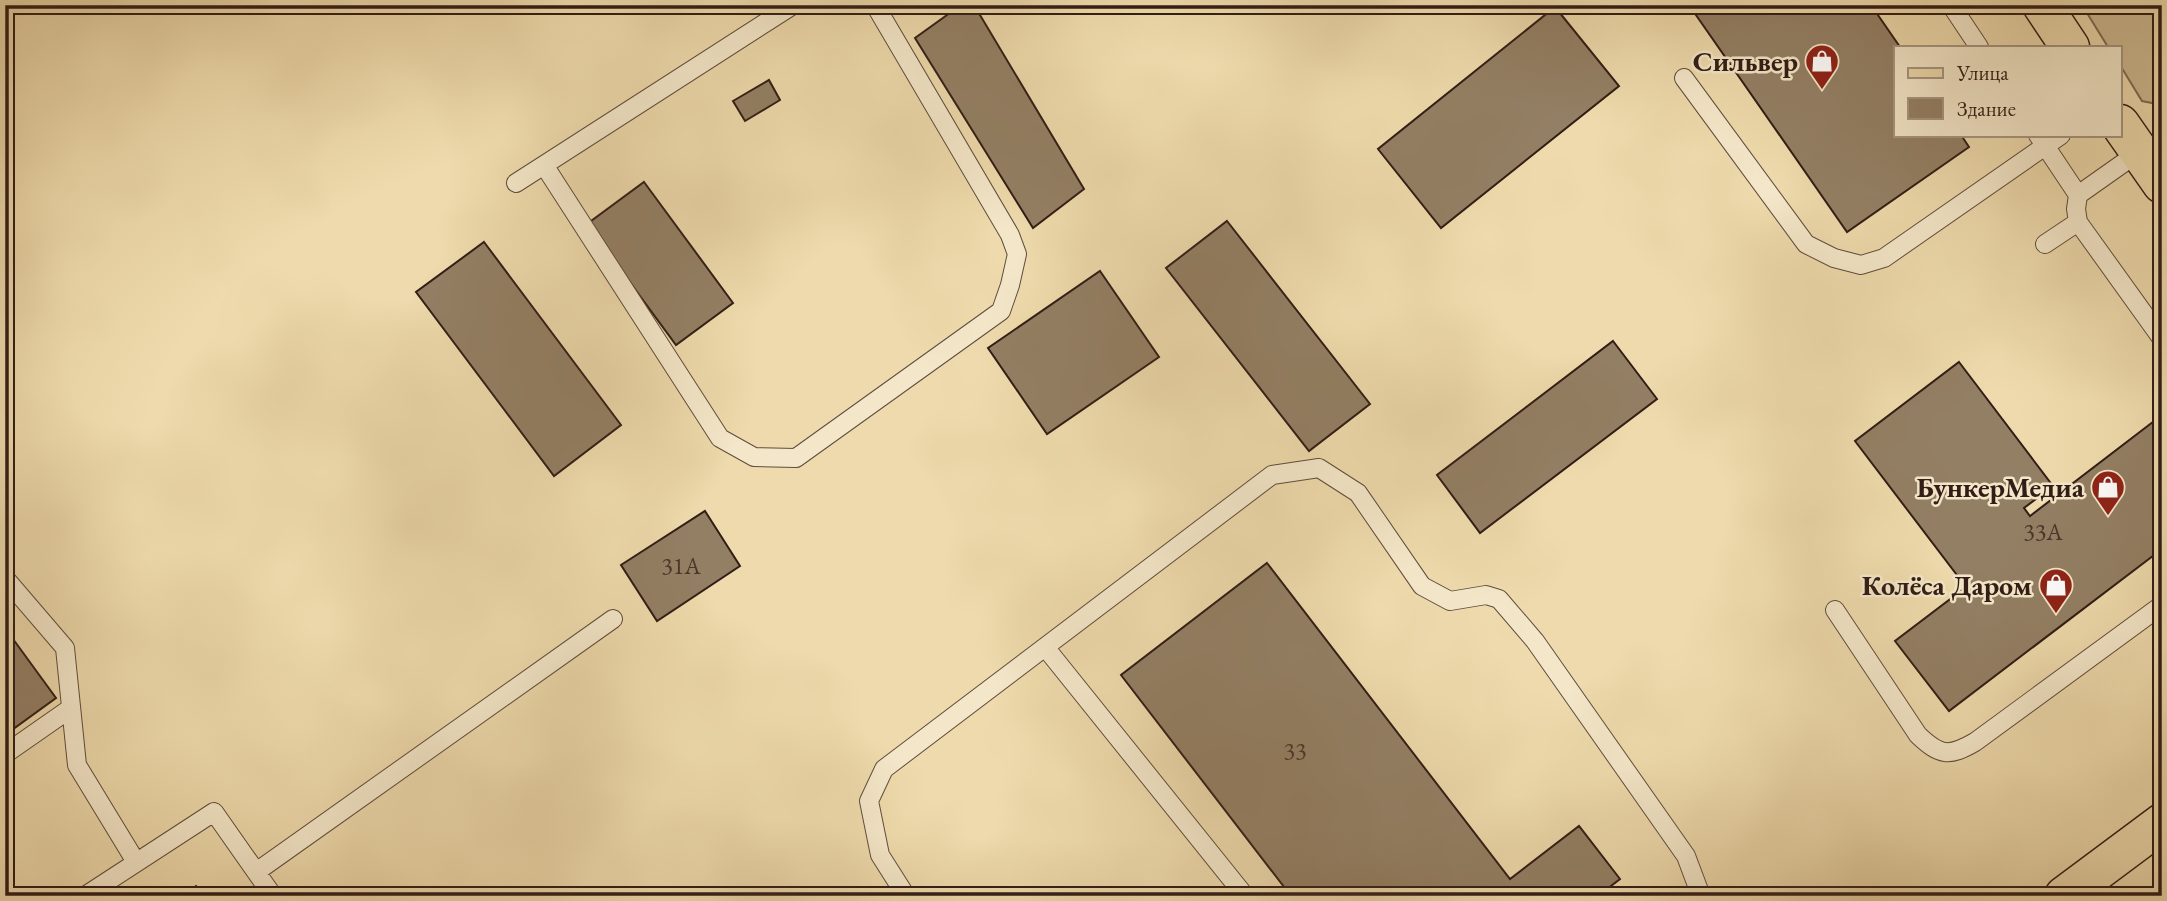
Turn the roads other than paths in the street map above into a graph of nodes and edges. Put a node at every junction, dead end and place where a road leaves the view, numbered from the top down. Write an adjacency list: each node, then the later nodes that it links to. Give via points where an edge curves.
1 (793, 5): 10 (lane)
2 (875, 5): 10 (lane, via 1017,254 1001,311 796,457 754,457 720,438)
3 (1951, 5): 5 (lane)
4 (2042, 5): 6 (main road)
5 (1978, 46)
6 (2069, 46)
7 (1684, 78): 9 (lane, via 1806,244 1861,265 1884,258)
8 (2129, 138): 12 (main road); 13 (lane)
9 (2042, 140): 13 (lane)
10 (544, 164): 11 (lane)
11 (516, 183)
12 (2162, 184)
13 (2078, 195): 14 (lane)
14 (2078, 222): 15 (lane); 16 (lane)
15 (2045, 244)
16 (2162, 339)
17 (5, 578): 22 (lane, via 65,648)
18 (2162, 605): 19 (lane, via 1975,742 1958,752 1945,753 1918,735)
19 (1835, 610)
20 (613, 619): 26 (lane)
21 (1045, 647): 29 (lane, via 884,769 869,801 880,855); 30 (lane); 31 (lane, via 1272,475 1319,468 1358,493 1422,586 1450,601 1486,595 1499,599 1535,641 1686,856)
22 (71, 708): 23 (lane); 25 (lane, via 77,765)
23 (5, 754)
24 (2162, 823): 32 (main road)
25 (136, 862): 26 (lane, via 214,812); 27 (lane)
26 (256, 872): 28 (lane)
27 (85, 896)
28 (273, 896)
29 (906, 896)
30 (1245, 896)
31 (1701, 896)
32 (2064, 896)

